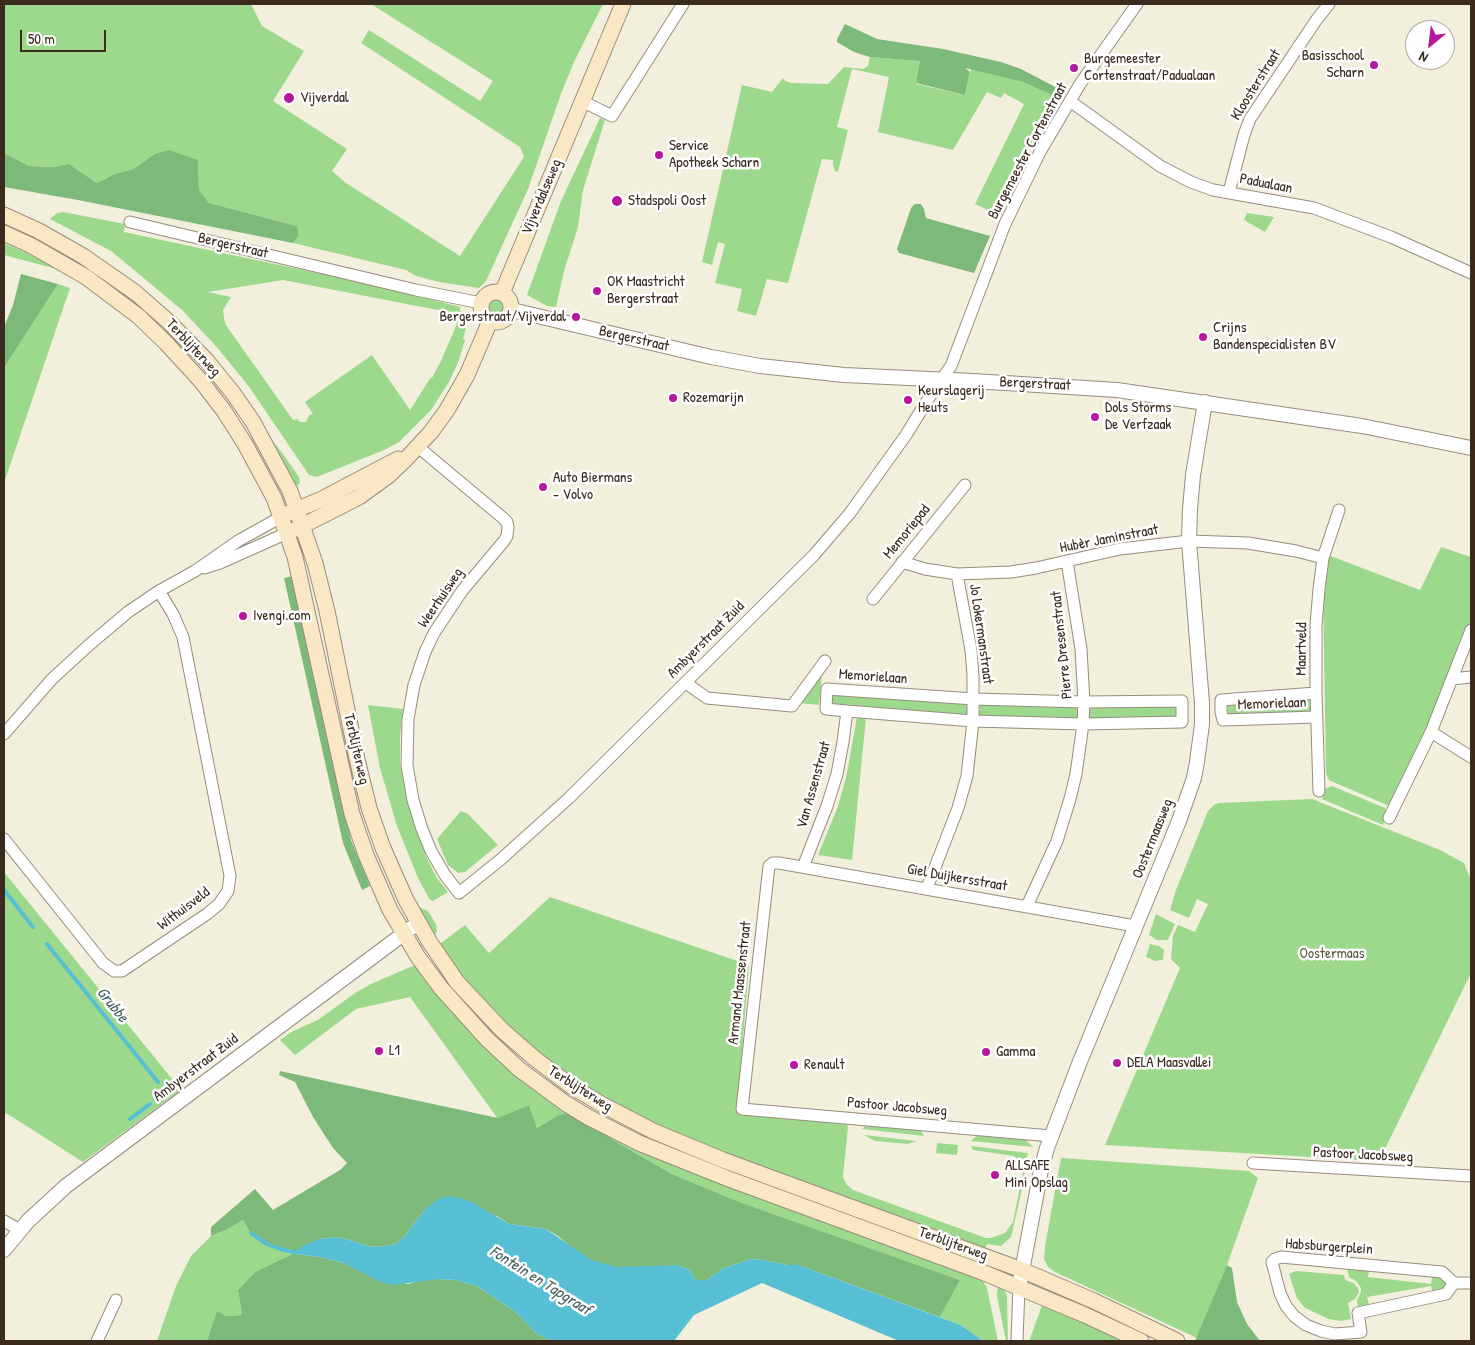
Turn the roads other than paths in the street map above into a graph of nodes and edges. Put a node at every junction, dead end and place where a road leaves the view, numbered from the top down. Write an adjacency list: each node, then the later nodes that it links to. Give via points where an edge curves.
1 (623, 4): 5 (main road, Vijverdalseweg)
2 (683, 4): 5 (street, via 612,116)
3 (1137, 4): 6 (street, Burgemeester Cortenstraat)
4 (1330, 4): 7 (street, Kloosterstraat, via 1250,119)
5 (582, 101): 12 (main road, Vijverdalseweg)
6 (1070, 101): 7 (street, Padualaan, via 1169,171 1202,186); 16 (street, Burgemeester Cortenstraat, via 1040,152 1005,224 954,360)
7 (1229, 192): 11 (street, Padualaan, via 1314,208 1391,237)
8 (4, 215): 21 (main road, Terblijterweg, via 83,256 125,284 194,347 253,422 285,480)
9 (130, 222): 13 (street, Bergerstraat)
10 (4, 233): 23 (main road, Terblijterweg, via 86,277 114,297 187,364 240,436 271,490)
11 (1471, 273)
12 (502, 293): 13 (main road, via 488,294); 14 (main road, via 510,299)
13 (481, 303): 15 (main road, via 482,314)
14 (512, 310): 15 (main road, via 504,321); 16 (street, Bergerstraat, via 760,366 844,375)
15 (490, 321): 18 (main road, via 461,388 439,422)
16 (942, 379): 17 (street, Bergerstraat, via 1117,390); 38 (street, Ambyerstraat Zuid, via 879,474 828,540)
17 (1205, 402): 19 (street, Bergerstraat, via 1362,426); 26 (street, Oostermaasweg, via 1191,491)
18 (417, 446): 21 (main road, via 380,470); 24 (main road, via 379,484); 55 (street, Weerhuisweg, via 503,518 508,527 504,541 457,596 434,633 414,685 408,719 407,765 413,800 431,851)
19 (1471, 448)
20 (965, 485): 28 (street, Memoriepad)
21 (297, 510): 23 (main road); 24 (main road, Terblijterweg)
22 (1339, 510): 27 (street, Maartveld)
23 (281, 517): 25 (main road, Terblijterweg); 30 (street, via 238,541)
24 (303, 526): 25 (main road); 57 (main road, Terblijterweg, via 327,611 370,808 396,880)
25 (287, 533): 30 (street); 59 (main road, Terblijterweg, via 303,589 352,814 378,884)
26 (1190, 541): 27 (street, Hubèr Jaminstraat, via 1248,543); 29 (street, Hubèr Jaminstraat, via 1120,548); 58 (street, Oostermaasweg, via 1202,703 1200,744 1194,778)
27 (1323, 558): 39 (street, Maartveld, via 1316,625)
28 (902, 562): 31 (street, Hubèr Jaminstraat); 33 (street, Memoriepad)
29 (1067, 562): 31 (street, Hubèr Jaminstraat, via 1011,572); 41 (street, Pierre Dresenstraat, via 1081,649)
30 (195, 571): 32 (street)
31 (957, 574): 40 (street, Jo Lokermanstraat, via 971,650)
32 (159, 591): 47 (street, via 89,644 52,679); 51 (street, Withuisveld, via 183,637 230,876 228,890 220,904 122,971 114,971 103,963)
33 (873, 599)
34 (1471, 630): 37 (street)
35 (825, 661): 38 (street, via 792,706 707,698)
36 (1471, 677): 37 (street)
37 (1452, 680): 46 (street)
38 (686, 682): 55 (street, Ambyerstraat Zuid, via 550,815)
39 (1316, 693): 43 (street, Maartveld); 43 (street, Memorielaan, via 1221,700 1222,720)
40 (974, 699): 41 (street, Memorielaan); 42 (street, Memorielaan, via 827,689 826,709); 44 (street, Jo Lokermanstraat)
41 (1084, 702): 45 (street, Pierre Dresenstraat); 45 (street, Memorielaan, via 1182,702 1182,722)
42 (847, 711): 44 (street, Memorielaan); 53 (street, Van Assenstraat, via 834,782)
43 (1317, 717): 49 (street, Maartveld)
44 (973, 721): 45 (street, Memorielaan); 54 (street, Jo Lokermanstraat, via 967,776)
45 (1083, 724): 56 (street, Pierre Dresenstraat, via 1070,799 1057,841)
46 (1431, 732): 48 (street); 50 (street)
47 (4, 734)
48 (1471, 757)
49 (1319, 791)
50 (1389, 818)
51 (4, 838)
52 (773, 863): 53 (street, Giel Duijkersstraat); 60 (street, Armand Maassenstraat, via 767,873)
53 (803, 867): 54 (street, Giel Duijkersstraat)
54 (927, 888): 56 (street, Giel Duijkersstraat)
55 (460, 894)
56 (1027, 906): 58 (street, Giel Duijkersstraat)
57 (418, 923): 59 (street, Ambyerstraat Zuid); 67 (main road, Terblijterweg, via 457,982 502,1030 548,1070 601,1104 653,1131 723,1160)
58 (1135, 926): 61 (street, Oostermaasweg)
59 (404, 934): 65 (street, Ambyerstraat Zuid, via 74,1180); 70 (main road, Terblijterweg, via 441,988 486,1038 519,1069 588,1117 676,1159)
60 (742, 1109): 61 (street, Pastoor Jacobsweg)
61 (1051, 1136): 67 (street, Oostermaasweg, via 1041,1170)
62 (1252, 1163): 63 (street, Pastoor Jacobsweg)
63 (1471, 1176)
64 (4, 1220): 65 (street)
65 (20, 1230): 66 (street, Ambyerstraat Zuid)
66 (4, 1250)
67 (1022, 1270): 70 (street, Oostermaasweg); 76 (main road, Terblijterweg, via 1094,1300)
68 (1454, 1283): 69 (street, Habsburgerplein); 72 (street, Habsburgerplein, via 1446,1294 1358,1313); 72 (street, Habsburgerplein, via 1442,1272 1281,1257 1272,1262 1280,1293 1294,1316 1321,1331)
69 (1471, 1283)
70 (1020, 1287): 74 (street); 75 (main road, Terblijterweg)
71 (116, 1300): 73 (street)
72 (1362, 1337)
73 (97, 1341)
74 (1016, 1341)
75 (1141, 1341)
76 (1177, 1341)

